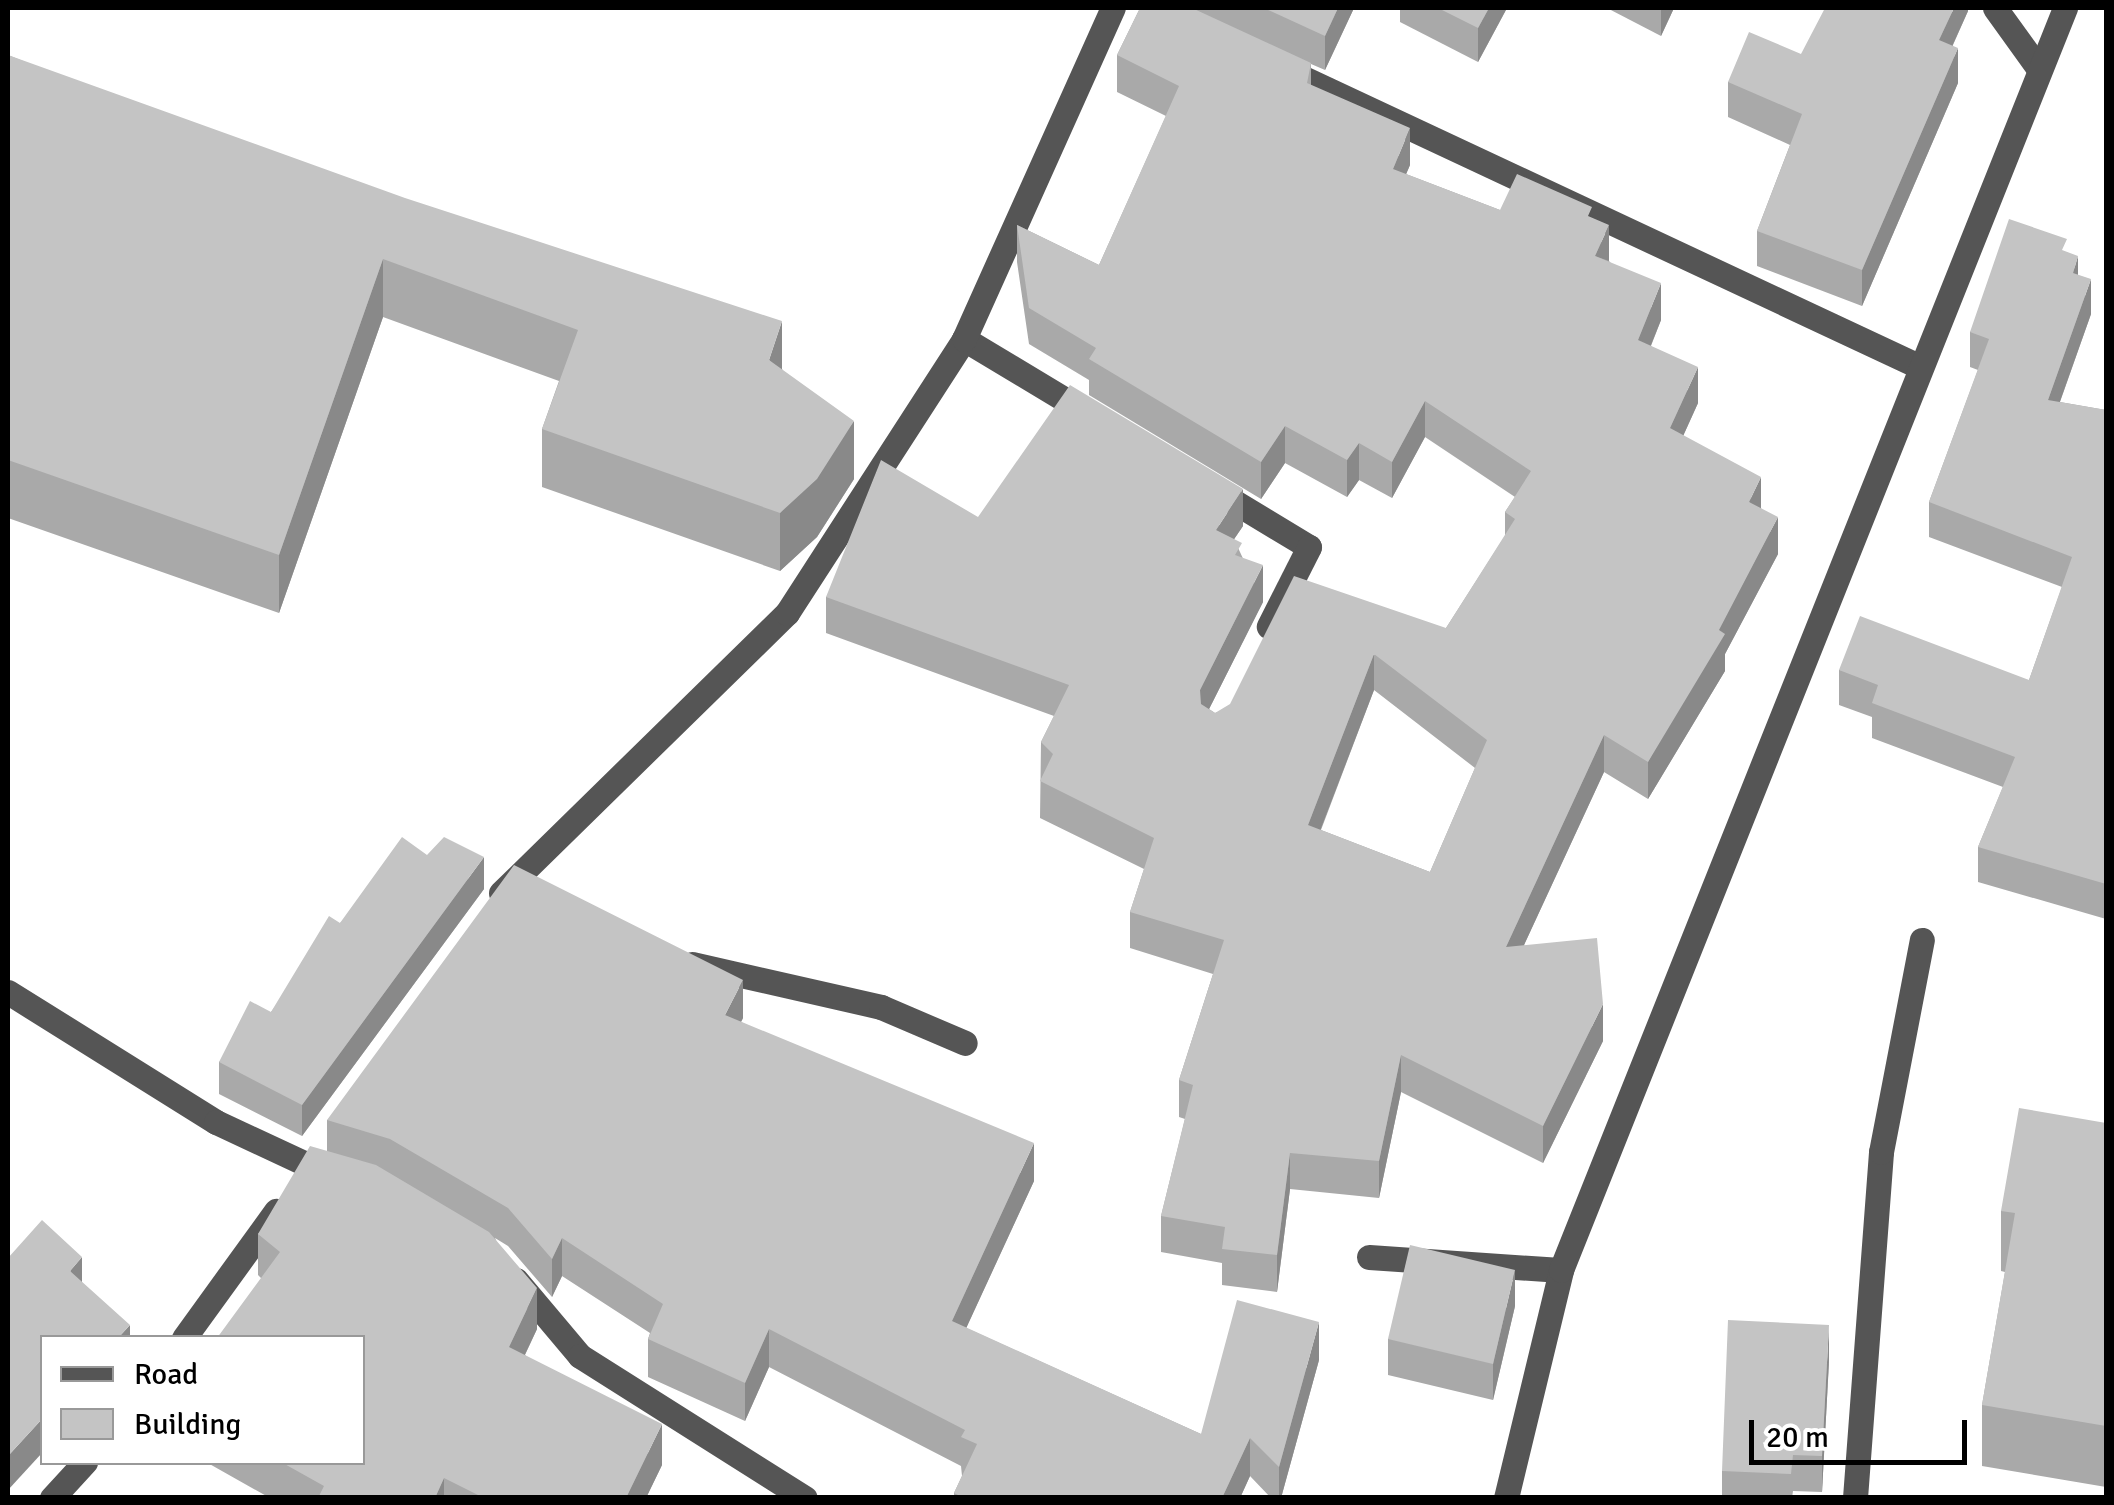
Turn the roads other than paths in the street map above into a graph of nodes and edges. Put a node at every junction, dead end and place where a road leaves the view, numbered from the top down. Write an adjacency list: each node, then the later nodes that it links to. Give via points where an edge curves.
1 (1113, 8): 6 (street)
2 (1994, 8): 5 (street)
3 (2065, 8): 5 (street)
4 (1260, 57): 7 (street)
5 (2039, 68): 7 (street)
6 (964, 340): 8 (street); 11 (street, via 787,612)
7 (1916, 365): 23 (street)
8 (1112, 428)
9 (1194, 478): 10 (street, via 1308,547)
10 (1258, 648)
11 (510, 880): 12 (street); 13 (street)
12 (546, 897)
13 (486, 911)
14 (1922, 940): 29 (street, via 1881,1152)
15 (672, 955): 17 (street, via 881,1007)
16 (8, 992): 19 (street)
17 (965, 1043)
18 (328, 1136): 19 (street)
19 (306, 1169): 20 (street); 24 (street)
20 (364, 1185)
21 (1369, 1257): 23 (street)
22 (500, 1260): 27 (street, via 580,1356)
23 (1561, 1270): 28 (street)
24 (186, 1335)
25 (81, 1465): 26 (street)
26 (52, 1498)
27 (805, 1498)
28 (1506, 1498)
29 (1855, 1498)

